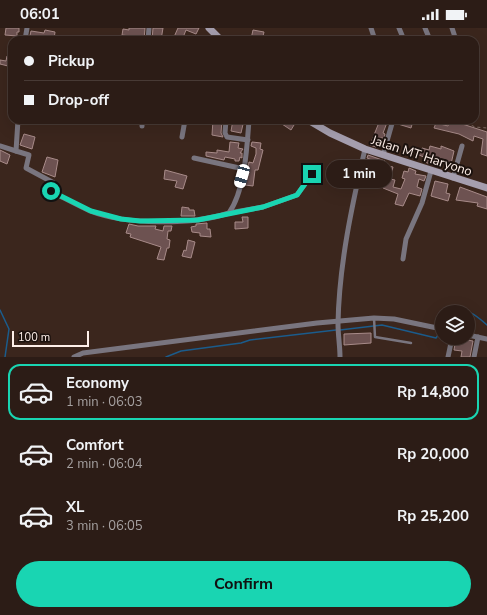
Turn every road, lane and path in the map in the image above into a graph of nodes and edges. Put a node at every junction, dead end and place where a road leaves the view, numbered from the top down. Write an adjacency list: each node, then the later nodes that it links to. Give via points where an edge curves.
1 (210, 28): 2 (main road)
2 (217, 36)
3 (18, 124): 16 (street)
4 (184, 124): 11 (street)
5 (226, 124): 12 (street, via 227,138)
6 (249, 124): 12 (street)
7 (315, 124): 15 (main road, Jalan MT Haryono)
8 (392, 124): 17 (street)
9 (469, 124): 10 (path)
10 (487, 128)
11 (182, 138)
12 (248, 140): 19 (street)
13 (0, 146): 16 (street)
14 (462, 146): 22 (street)
15 (365, 149): 17 (main road, Jalan MT Haryono); 27 (street, via 347,238)
16 (16, 150): 24 (street, via 29,155 26,168 54,183 52,192 91,211 140,221 198,220)
17 (383, 155): 20 (main road, Jalan MT Haryono)
18 (194, 158): 19 (street)
19 (244, 169): 24 (street, via 234,206)
20 (431, 171): 22 (main road, Jalan MT Haryono); 25 (street, via 422,203 406,239)
21 (312, 174): 24 (street, via 297,195 263,207)
22 (453, 178): 23 (main road, Jalan MT Haryono)
23 (487, 188)
24 (229, 213)
25 (403, 259)
26 (374, 319): 27 (street); 28 (street, via 394,319); 32 (lane, via 377,338)
27 (338, 323): 34 (street, via 83,353); 35 (street)
28 (435, 328)
29 (475, 336): 30 (street)
30 (478, 337): 31 (street); 37 (street)
31 (487, 339)
32 (411, 343)
33 (451, 345): 36 (street)
34 (74, 357)
35 (340, 357)
36 (448, 357)
37 (474, 357)

